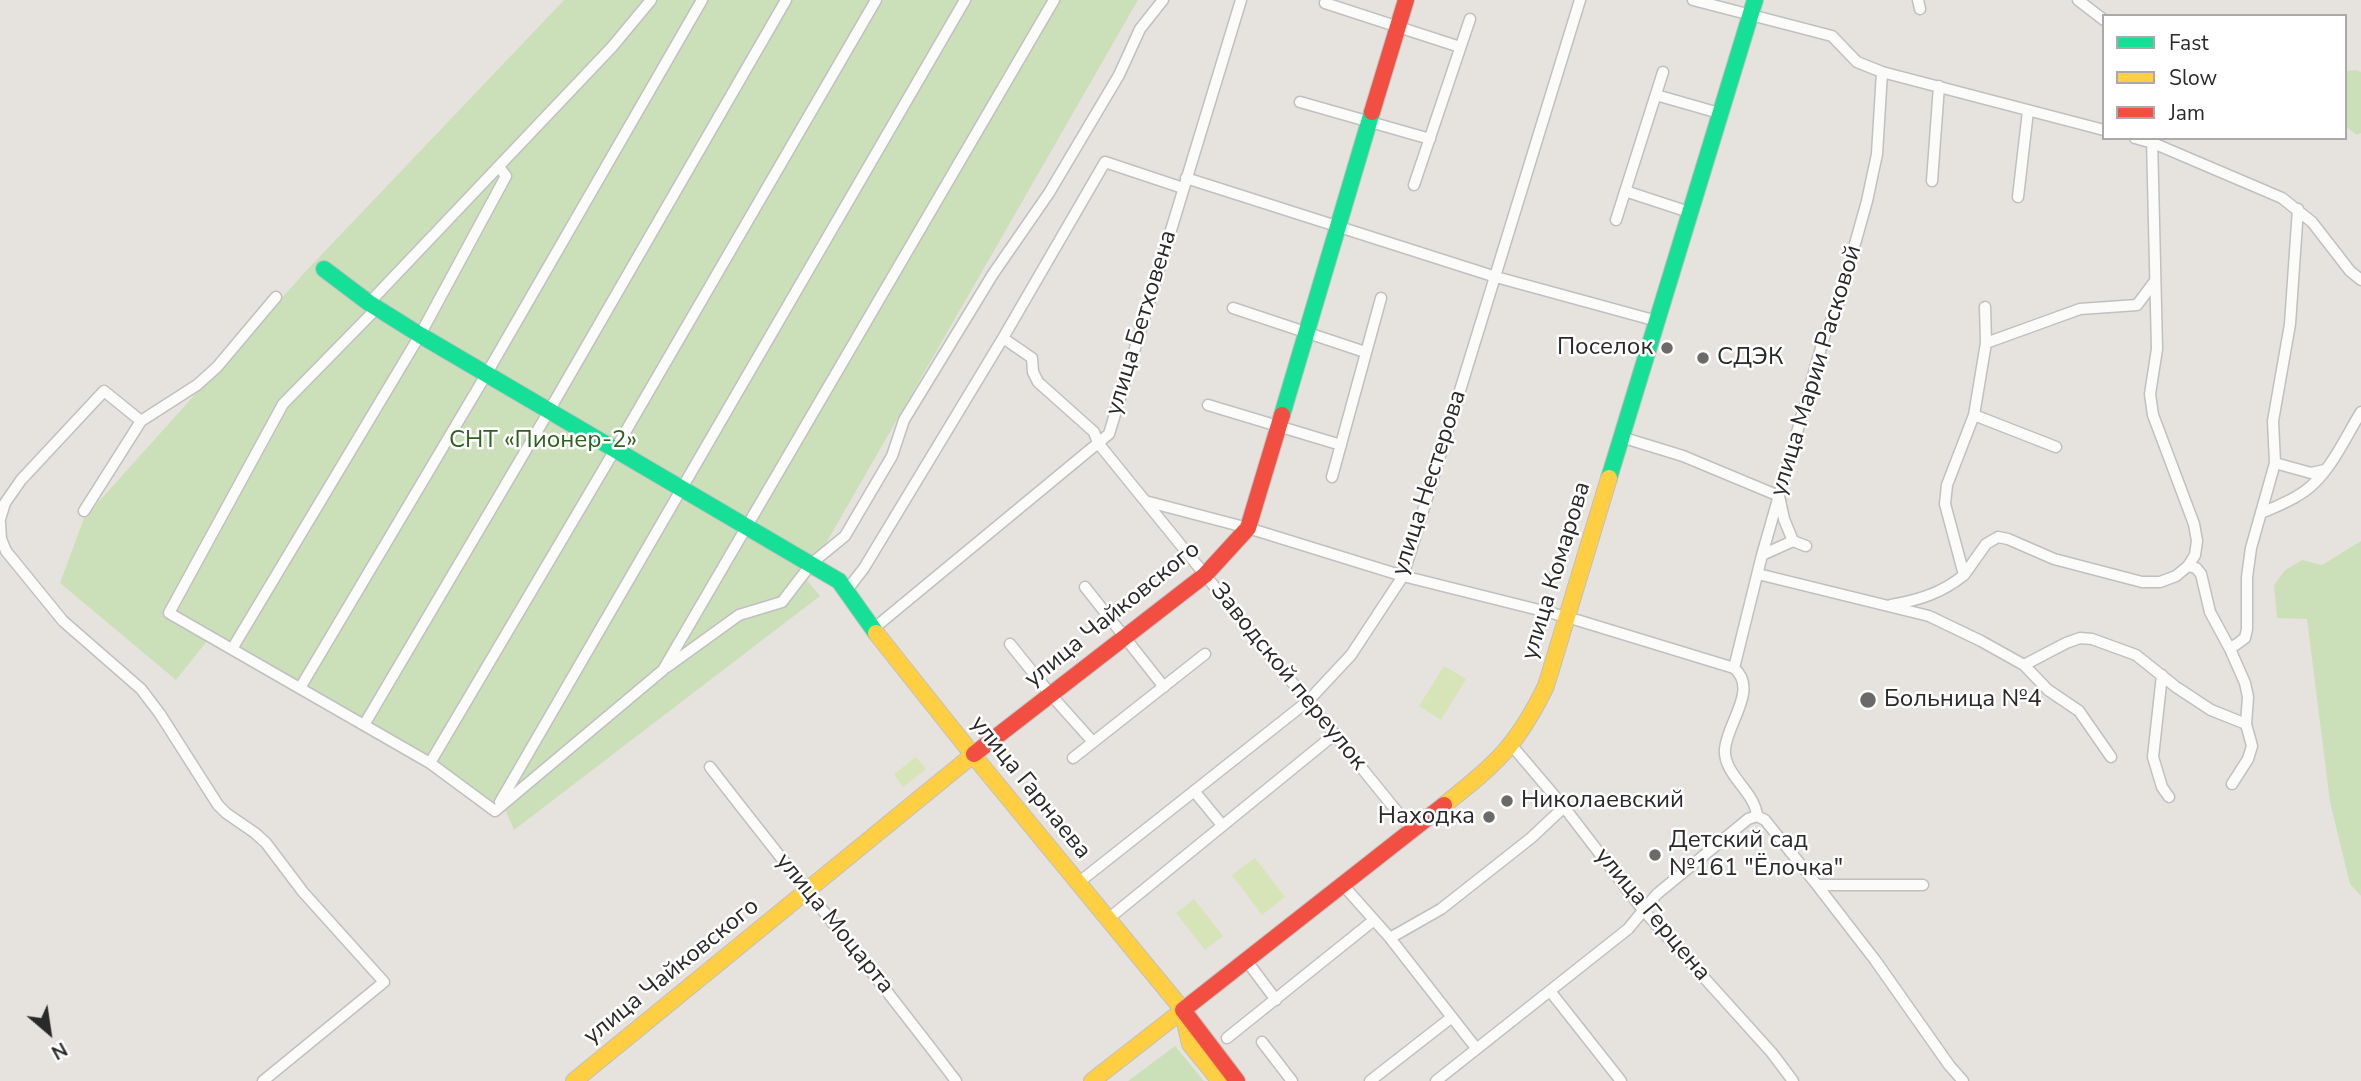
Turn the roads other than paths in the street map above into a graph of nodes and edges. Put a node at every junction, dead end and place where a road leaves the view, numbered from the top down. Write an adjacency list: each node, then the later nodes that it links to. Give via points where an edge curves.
1 (651, 0): 31 (street)
2 (702, 0): 56 (street)
3 (786, 0): 58 (street)
4 (876, 0): 67 (street)
5 (964, 0): 71 (street)
6 (1054, 0): 77 (street)
7 (1163, 0): 82 (street, via 1140,29 1119,75 1049,192 904,420 892,456 853,524)
8 (1241, 0): 33 (street, улица Бетховена)
9 (1406, 0): 18 (street, улица Чайковского)
10 (1580, 0): 42 (street, улица Нестерова)
11 (1693, 0): 15 (street)
12 (2078, 0): 16 (street)
13 (2097, 0): 16 (street)
14 (1325, 3): 18 (street)
15 (1753, 8): 21 (street, via 1832,36 1857,62); 26 (street, улица Комарова)
16 (2100, 16)
17 (1469, 19): 19 (street)
18 (1398, 26): 19 (street); 27 (street, улица Чайковского)
19 (1460, 47): 29 (street)
20 (1663, 72): 23 (street)
21 (1882, 72): 22 (street); 72 (street, улица Марии Расковой, via 1877,155 1867,201)
22 (1939, 86): 25 (street); 32 (street)
23 (1656, 95): 26 (street); 35 (street)
24 (1300, 102): 27 (street)
25 (2028, 111): 28 (street); 36 (street)
26 (1719, 113): 38 (street, улица Комарова)
27 (1369, 122): 29 (street); 40 (street, улица Чайковского)
28 (2102, 130)
29 (1430, 139): 34 (street)
30 (2152, 141): 37 (street, via 2266,190); 43 (street)
31 (499, 167): 47 (street); 52 (street, via 506,176)
32 (1932, 181)
33 (1185, 183): 40 (street); 53 (street, via 1105,162); 64 (street, улица Бетховена, via 1109,434)
34 (1414, 185)
35 (1625, 191): 38 (street); 39 (street)
36 (2018, 197)
37 (2298, 209): 44 (street); 68 (street, via 2290,324 2273,421)
38 (1689, 212): 50 (street, улица Комарова)
39 (1616, 220)
40 (1338, 227): 42 (street); 51 (street, улица Чайковского)
41 (324, 269): 47 (street, улица Гарнаева)
42 (1496, 277): 50 (street); 87 (street, улица Нестерова)
43 (2155, 281): 54 (street, via 2137,305 2080,309); 83 (street, via 2157,349 2150,394 2153,415 2194,524 2197,541)
44 (2361, 281)
45 (276, 297): 61 (street, via 197,385)
46 (1381, 298): 55 (street)
47 (374, 305): 52 (street, улица Гарнаева); 95 (street, via 283,404 169,613)
48 (1984, 307): 54 (street)
49 (1233, 309): 51 (street)
50 (1657, 321): 63 (street, улица Комарова)
51 (1307, 332): 55 (street); 62 (street, улица Чайковского)
52 (420, 335): 56 (street, улица Гарнаева); 95 (street)
53 (1003, 338): 64 (street, Заводской переулок, via 1032,358 1038,382 1094,432); 89 (street)
54 (1986, 343): 60 (street)
55 (1365, 352): 65 (street)
56 (487, 373): 58 (street, улица Гарнаева); 103 (street)
57 (1209, 405): 62 (street)
58 (549, 411): 67 (street, улица Гарнаева); 107 (street)
59 (2361, 412): 69 (street)
60 (1974, 415): 66 (street); 86 (street, via 1947,485 1945,504)
61 (141, 421): 74 (street); 76 (street, via 104,391 21,480 5,503)
62 (1279, 425): 65 (street); 78 (street, улица Чайковского)
63 (1621, 437): 72 (street, via 1683,456); 91 (street, улица Комарова)
64 (1098, 443): 73 (street, Заводской переулок); 92 (street, улица Бетховена)
65 (1341, 445): 70 (street)
66 (2056, 447)
67 (616, 448): 71 (street, улица Гарнаева); 114 (street)
68 (2275, 463): 69 (street, via 2311,473); 75 (street)
69 (2326, 470): 75 (street, via 2307,490)
70 (1332, 477)
71 (683, 488): 77 (street, улица Гарнаева); 120 (street)
72 (1779, 496): 79 (street); 81 (street, улица Марии Расковой)
73 (1145, 502): 78 (street); 85 (street, Заводской переулок)
74 (84, 511)
75 (2261, 513): 96 (street, via 2247,577 2245,638)
76 (0, 521): 142 (street, via 6,551 63,621 141,689 218,804 266,843 303,892 384,982)
77 (748, 527): 82 (street, улица Гарнаева); 100 (street)
78 (1248, 528): 85 (street, улица Чайковского); 87 (street)
79 (1793, 541): 80 (street); 81 (street)
80 (1806, 547)
81 (1762, 555): 84 (street, улица Марии Расковой)
82 (812, 563): 89 (street, улица Гарнаева); 100 (street, via 782,602 739,615)
83 (2188, 566): 86 (street, via 2160,582 2142,582 2054,559 1998,537 1986,544); 96 (street, via 2202,574 2210,612)
84 (1758, 574): 90 (street); 99 (street, улица Марии Расковой)
85 (1205, 575): 93 (street, улица Чайковского); 105 (street, Заводской переулок)
86 (1964, 575): 90 (street, via 1930,596)
87 (1404, 576): 91 (street); 105 (street, улица Нестерова, via 1351,655)
88 (1085, 587): 93 (street)
89 (847, 590): 92 (street, улица Гарнаева)
90 (1887, 606): 98 (street, via 1949,624)
91 (1567, 617): 99 (street); 110 (street, улица Комарова, via 1546,687)
92 (873, 629): 111 (street, улица Гарнаева)
93 (1125, 638): 102 (street); 104 (street, улица Чайковского)
94 (1010, 644): 104 (street)
95 (232, 649): 103 (street)
96 (2230, 649): 106 (street, via 2248,697)
97 (1205, 654): 102 (street)
98 (2024, 665): 101 (street, via 2080,638 2136,654); 112 (street, via 2048,690 2079,711)
99 (1734, 668): 121 (street, via 1741,674 1743,694 1725,754 1756,805)
100 (663, 670): 120 (street)
101 (2162, 675): 106 (street, via 2211,710); 118 (street, via 2153,757)
102 (1164, 687): 109 (street)
103 (300, 688): 107 (street)
104 (1051, 695): 109 (street); 111 (street, улица Чайковского)
105 (1308, 701): 108 (street, Заводской переулок); 117 (street, улица Нестерова)
106 (2246, 724): 116 (street, via 2252,746)
107 (364, 725): 114 (street)
108 (1335, 734): 122 (street); 123 (street, Заводской переулок)
109 (1093, 742): 113 (street)
110 (1513, 747): 119 (street, улица Герцена); 123 (street, улица Комарова)
111 (973, 755): 124 (street, улица Гарнаева); 128 (street, улица Чайковского)
112 (2111, 757)
113 (1073, 758)
114 (430, 763): 120 (street)
115 (710, 767): 128 (street, улица Моцарта)
116 (2232, 784)
117 (1194, 791): 122 (street); 124 (street, улица Нестерова)
118 (2169, 797)
119 (1564, 807): 129 (street, улица Герцена); 132 (street, via 1441,909)
120 (495, 811)
121 (1757, 816): 126 (street); 129 (street, via 1740,824)
122 (1222, 825): 130 (street)
123 (1412, 830): 125 (street, улица Комарова)
124 (1078, 883): 130 (street, улица Гарнаева)
125 (1343, 885): 131 (street); 133 (street, улица Комарова)
126 (1817, 885): 127 (street); 152 (street)
127 (1923, 885)
128 (806, 891): 143 (street, улица Чайковского); 144 (street, улица Моцарта)
129 (1643, 910): 134 (street, via 1628,929); 151 (street, улица Герцена)
130 (1108, 919): 136 (street, улица Гарнаева)
131 (1374, 920): 132 (street); 135 (street)
132 (1390, 938): 137 (street)
133 (1246, 960): 135 (street); 136 (street, улица Комарова)
134 (1550, 991): 140 (street); 150 (street)
135 (1276, 1000): 138 (street)
136 (1183, 1010): 145 (street, улица Комарова); 146 (street, улица Гарнаева, via 1190,1044); 147 (street, улица Гарнаева)
137 (1452, 1017): 140 (street); 149 (street)
138 (1227, 1038)
139 (1262, 1042): 148 (street)
140 (1476, 1048): 141 (street)
141 (1439, 1080)
142 (263, 1081)
143 (574, 1081)
144 (957, 1081)
145 (1092, 1081)
146 (1220, 1081)
147 (1237, 1081)
148 (1292, 1081)
149 (1370, 1081)
150 (1621, 1081)
151 (1793, 1081)
152 (1964, 1081)

